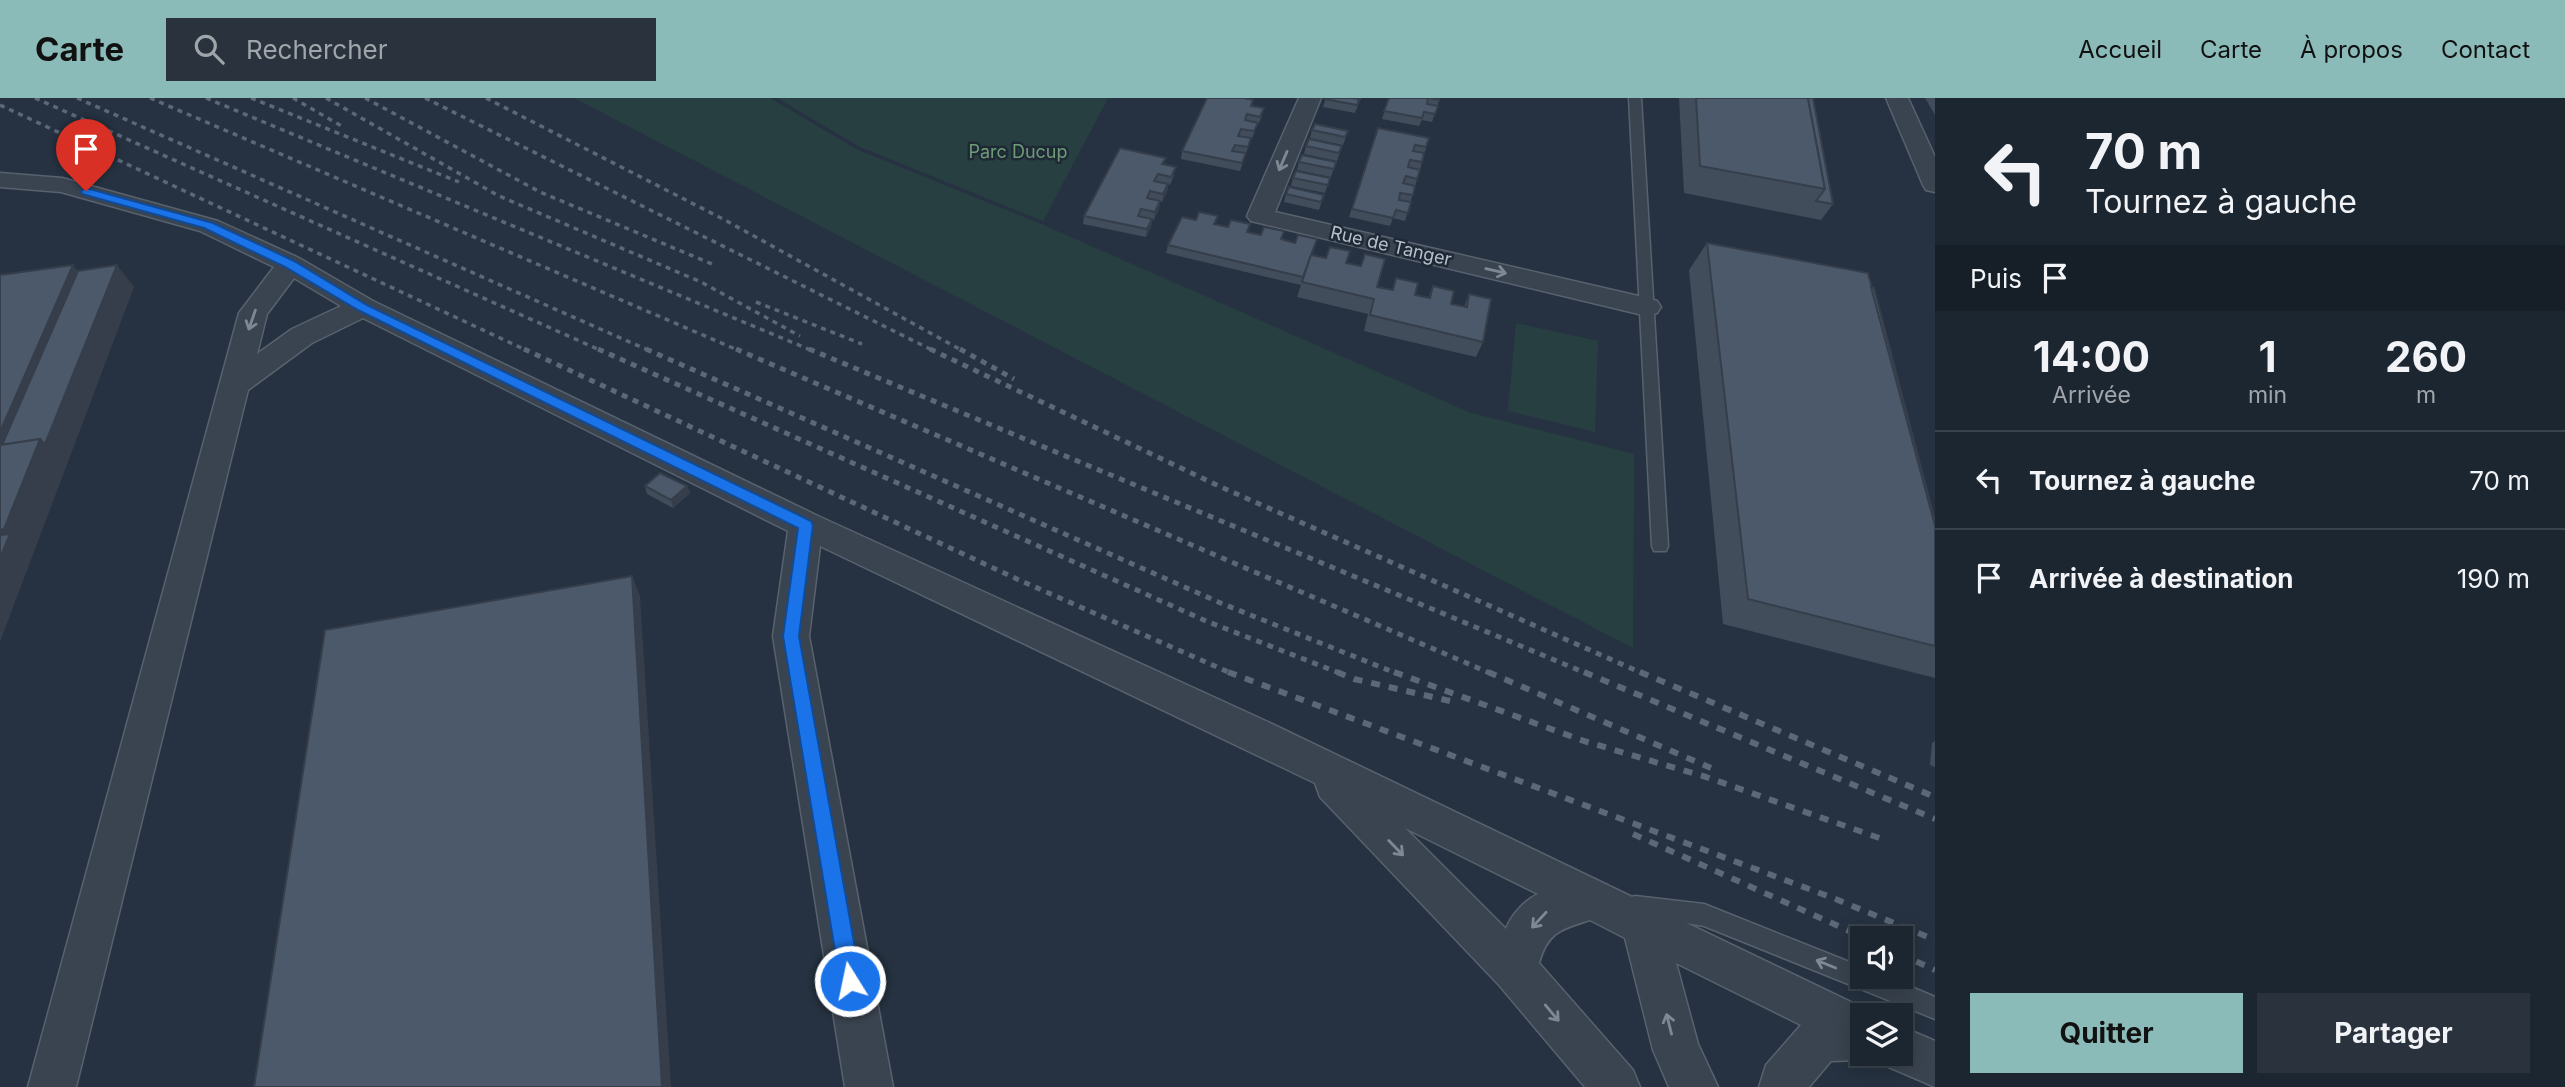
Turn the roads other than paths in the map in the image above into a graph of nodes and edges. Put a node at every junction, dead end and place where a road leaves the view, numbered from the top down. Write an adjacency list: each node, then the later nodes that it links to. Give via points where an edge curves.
1 (1310, 98): 8 (street, Rue de Tanger, one-way to 8, via 1260,216)
2 (1635, 98): 8 (lane)
3 (1896, 98): 5 (street)
4 (0, 180): 6 (street, via 62,185 209,226)
5 (1935, 185)
6 (290, 264): 7 (street); 9 (street, one-way to 9, via 253,313)
7 (363, 307): 9 (street, via 302,336); 10 (street)
8 (1647, 307): 11 (lane)
9 (234, 385): 21 (street)
10 (806, 525): 12 (street); 22 (street, via 791,636)
11 (1660, 546)
12 (1314, 764): 13 (street); 15 (street, one-way to 15)
13 (1588, 900): 14 (street); 15 (street, one-way to 15, via 1546,912 1525,935); 16 (lane, one-way to 13, via 1704,915)
14 (1644, 925): 17 (street); 24 (street, one-way to 14, via 1676,1050)
15 (1515, 970): 23 (street, one-way to 23)
16 (1935, 1008)
17 (1850, 1025)
18 (1850, 1037): 25 (street, via 1820,1038)
19 (1913, 1055): 20 (street)
20 (1935, 1065)
21 (52, 1087)
22 (869, 1087)
23 (1616, 1087)
24 (1694, 1087)
25 (1783, 1087)

